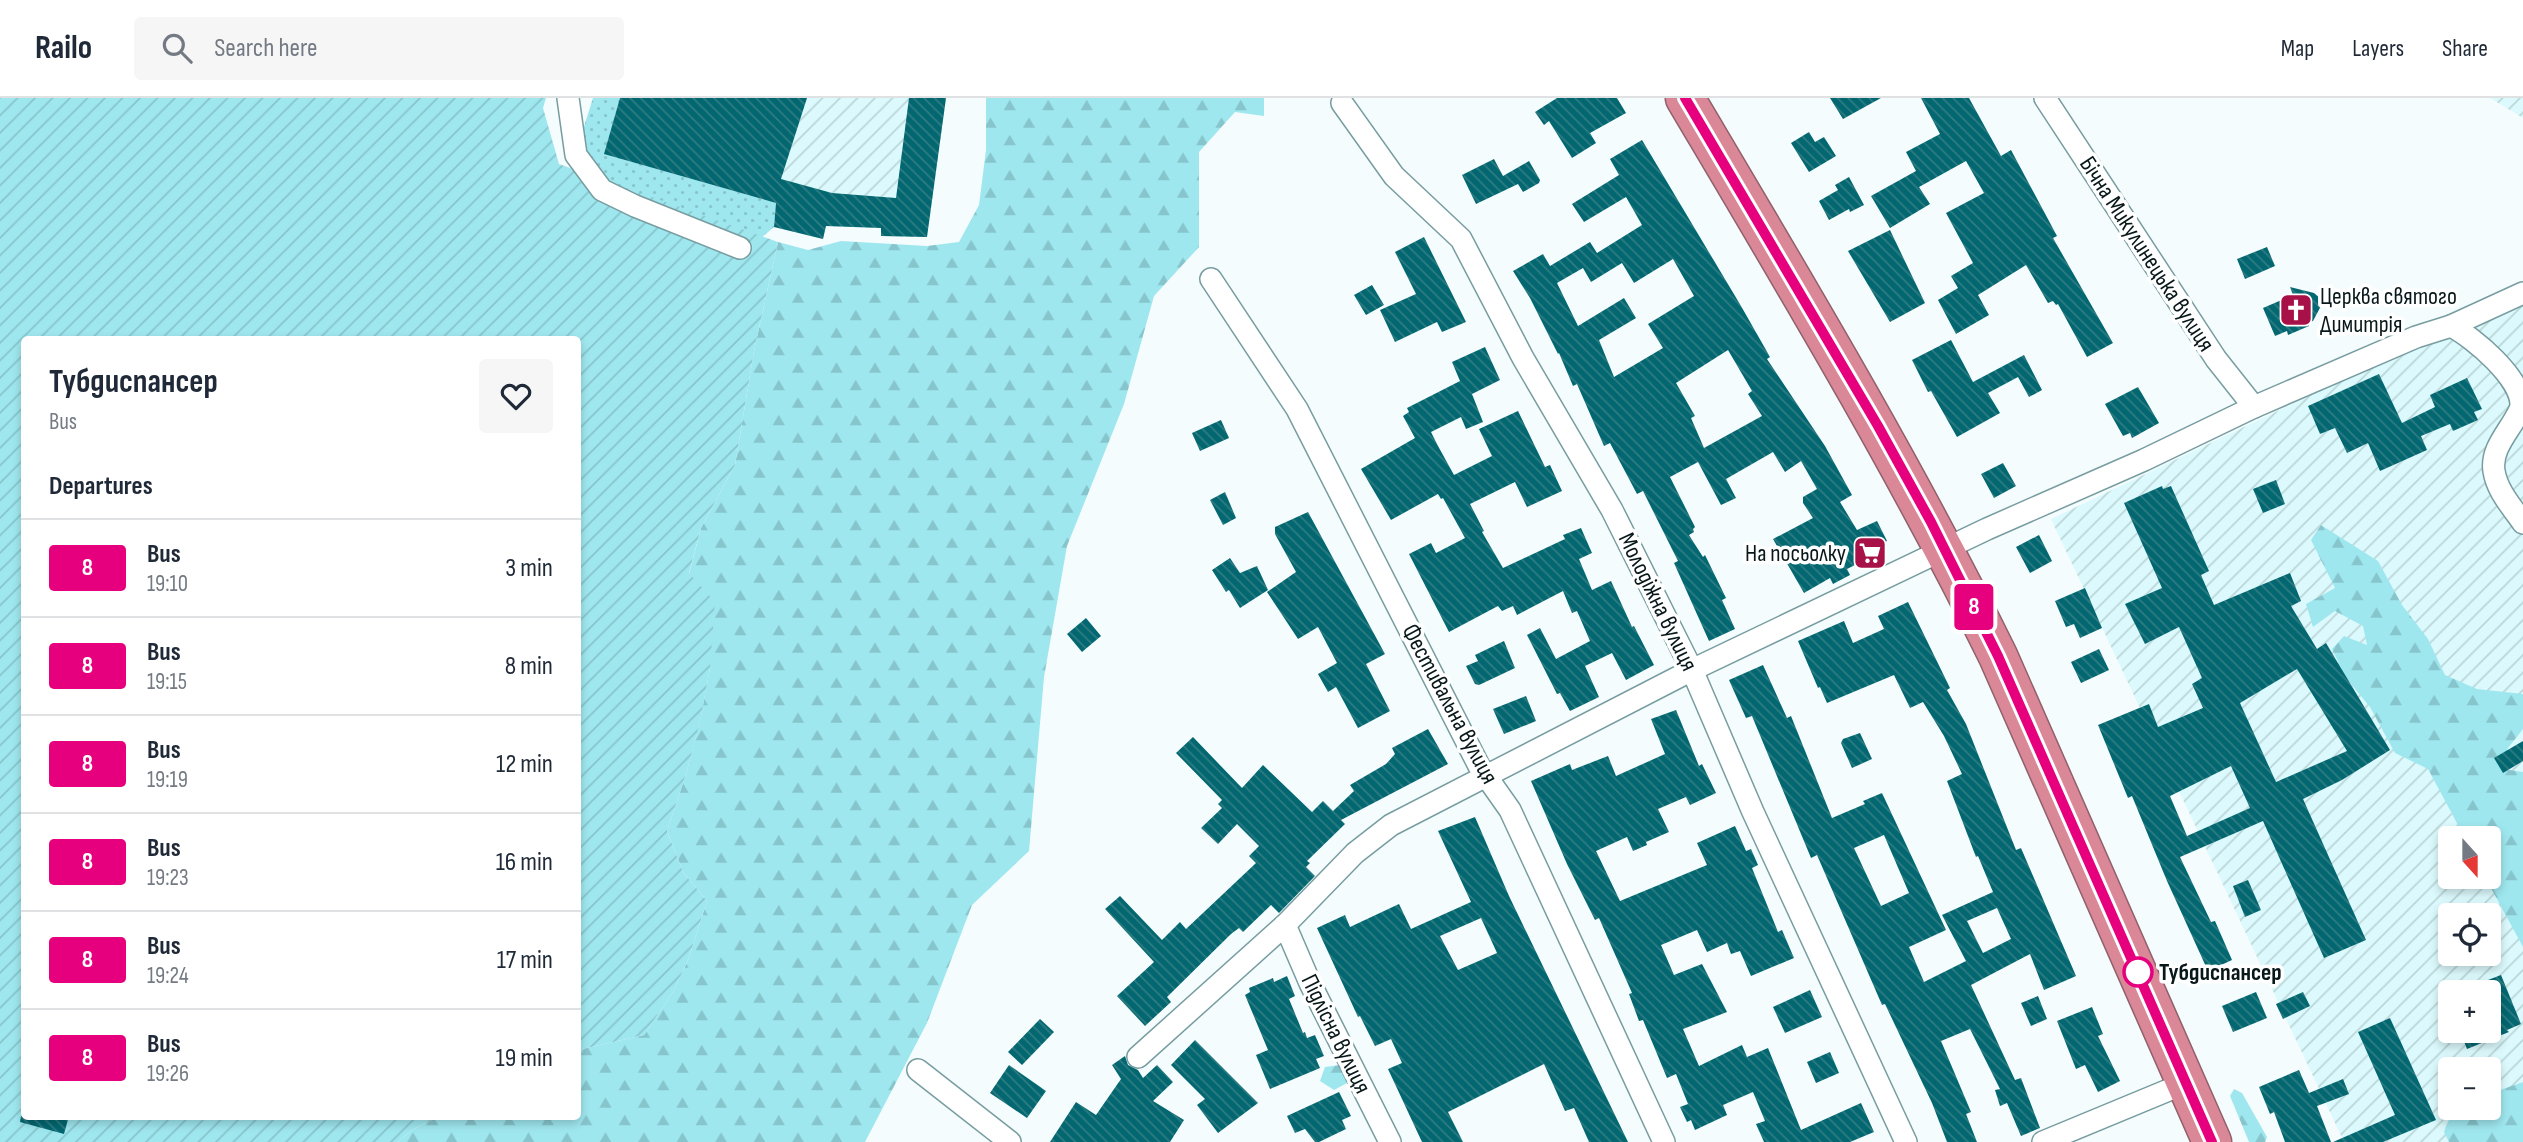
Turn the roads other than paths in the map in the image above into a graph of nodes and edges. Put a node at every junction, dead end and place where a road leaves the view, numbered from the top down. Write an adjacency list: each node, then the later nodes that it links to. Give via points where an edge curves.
1 (568, 98): 5 (street, via 576,155 602,190)
2 (1685, 98): 11 (highway, via 1864,402)
3 (2045, 98): 9 (street, Бічна Микулинецька вулиця, via 2216,359)
4 (1342, 103): 12 (street, Молодіжна вулиця, via 1394,176 1461,239 1522,359 1612,510)
5 (740, 248)
6 (1211, 279): 13 (street, Фестивальна вулиця, via 1297,409)
7 (2523, 293): 8 (street)
8 (2451, 326): 9 (street); 10 (street, via 2471,336 2510,372 2522,391 2522,405 2496,452 2493,470 2500,490)
9 (2253, 407): 11 (street)
10 (2523, 523)
11 (1944, 551): 12 (street); 17 (highway, via 1998,656)
12 (1692, 670): 13 (street); 21 (street, Молодіжна вулиця)
13 (1487, 776): 14 (street, via 1391,825 1355,853); 20 (street, Фестивальна вулиця, via 1510,810)
14 (1285, 925): 15 (street); 19 (street, Підлісна вулиця)
15 (1138, 1057)
16 (918, 1070): 18 (street)
17 (2188, 1083): 22 (street); 23 (highway)
18 (1010, 1142)
19 (1390, 1142)
20 (1664, 1142)
21 (1906, 1142)
22 (2043, 1142)
23 (2212, 1142)

